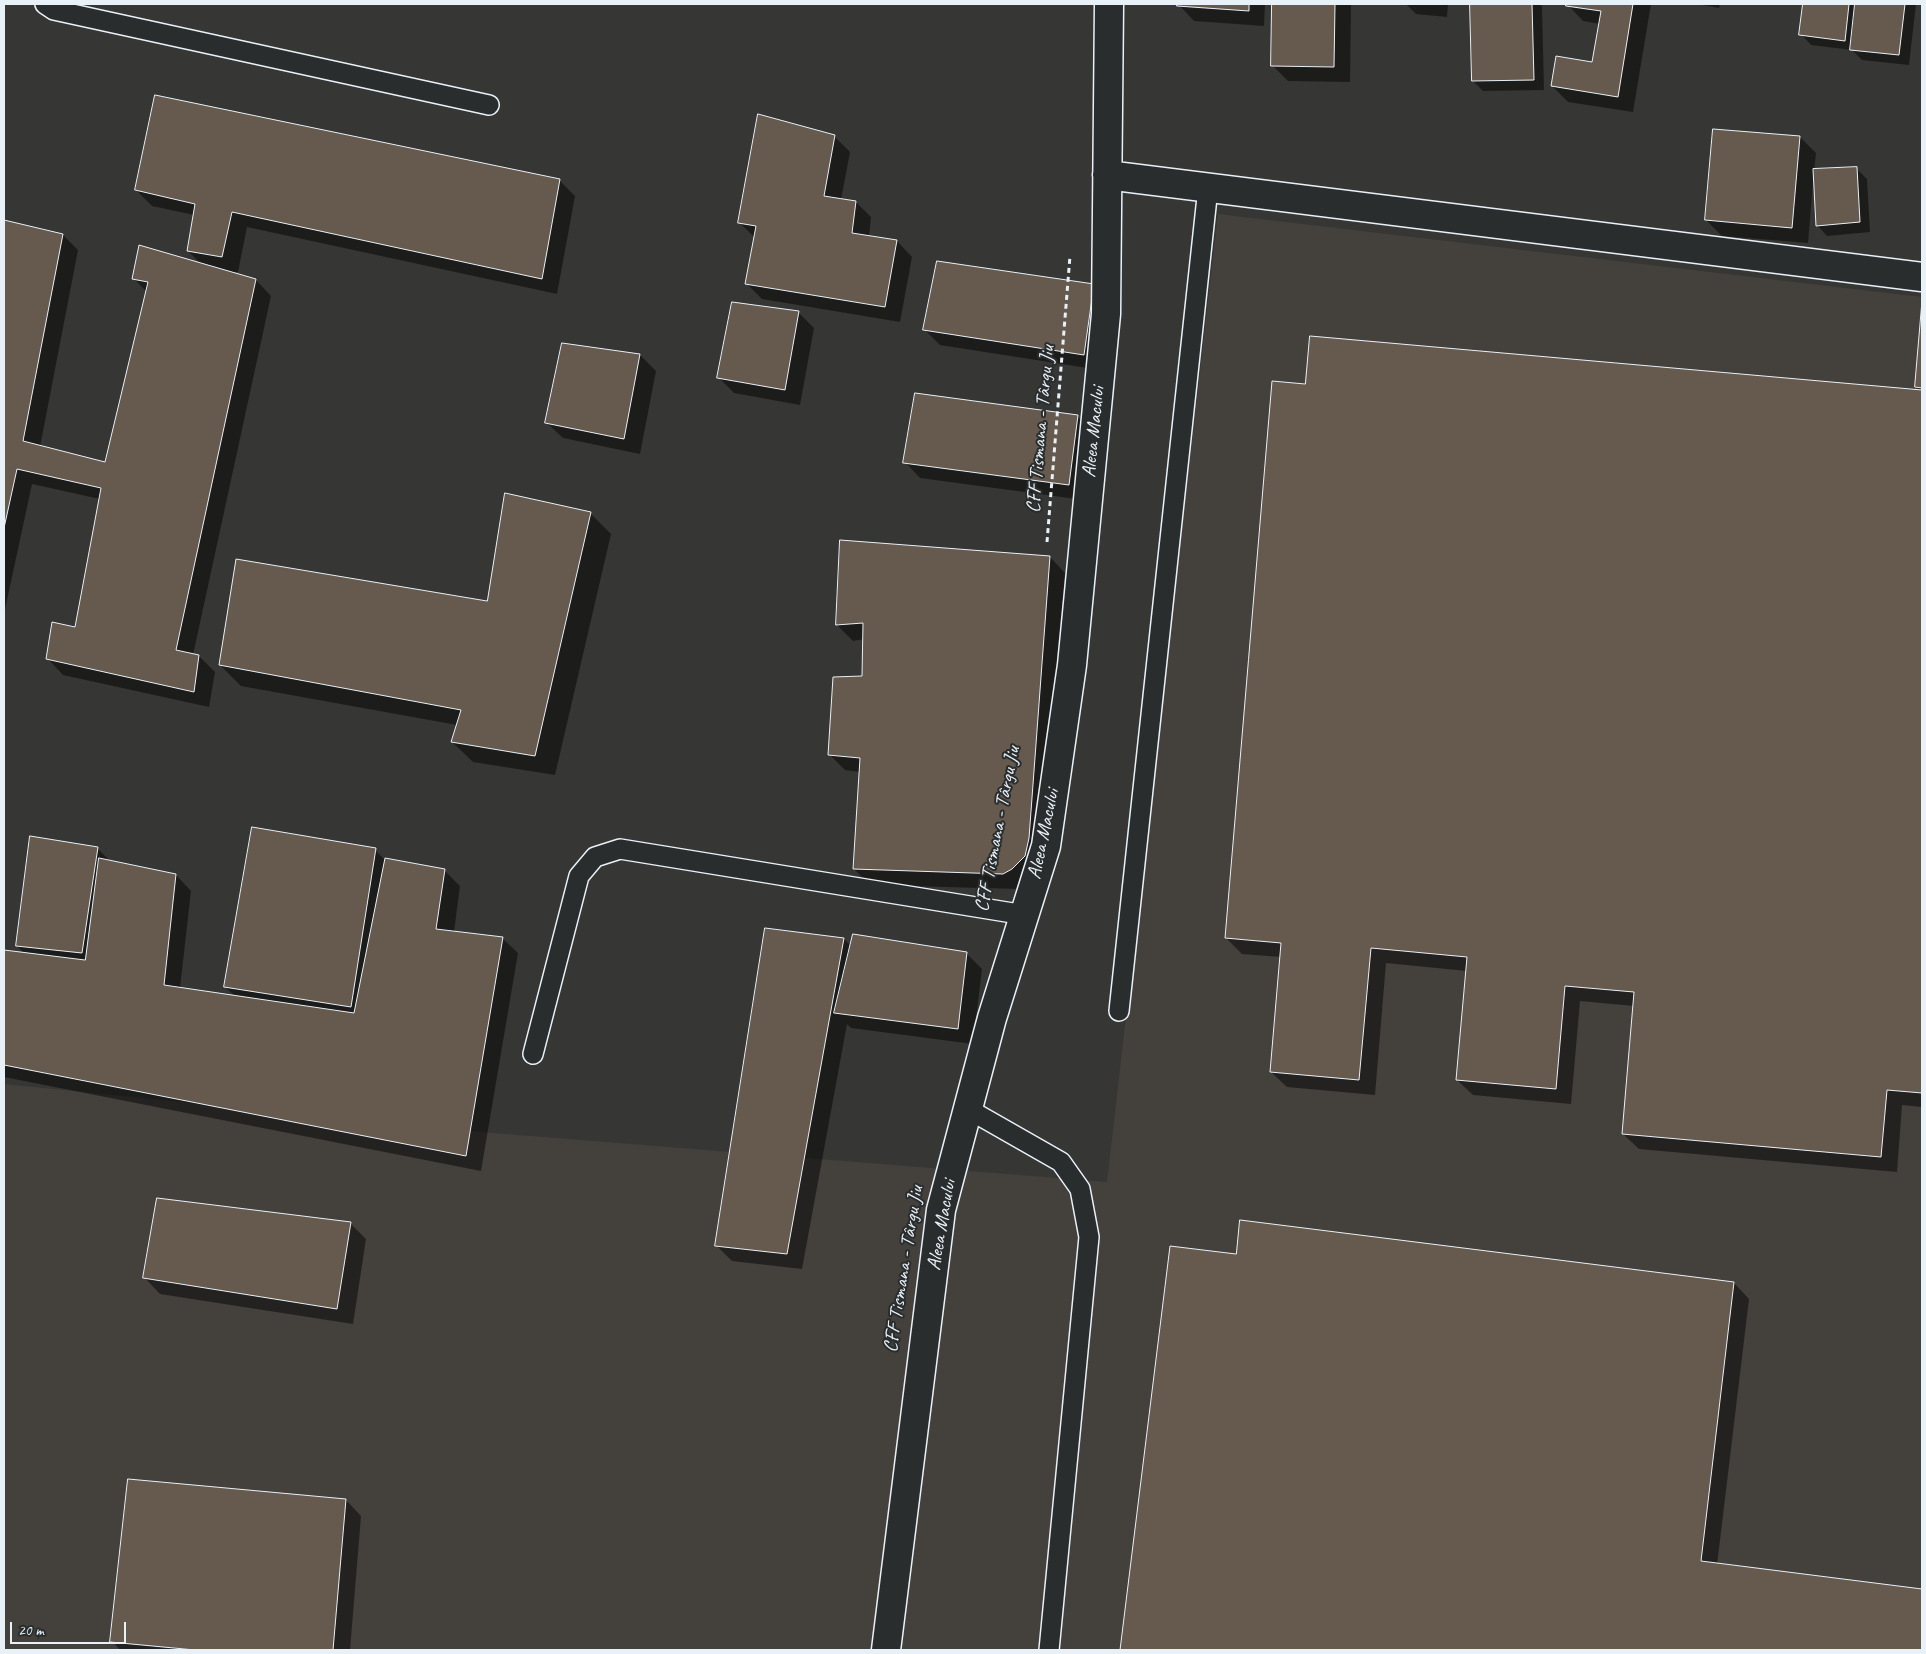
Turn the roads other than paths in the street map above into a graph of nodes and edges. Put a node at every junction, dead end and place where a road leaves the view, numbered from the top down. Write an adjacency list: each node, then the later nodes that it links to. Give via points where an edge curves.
1 (45, 4): 3 (lane, via 54,10)
2 (1109, 4): 4 (street, Aleea Macului)
3 (490, 105)
4 (1107, 176): 5 (street); 7 (street, Aleea Macului, via 1106,314 1072,665 1046,846)
5 (1208, 188): 6 (street); 8 (lane)
6 (1922, 277)
7 (1025, 915): 9 (lane, via 620,849 595,858 578,876); 10 (street, Aleea Macului, via 992,1018)
8 (1119, 1011)
9 (533, 1054)
10 (968, 1109): 11 (street, Aleea Macului, via 941,1210); 12 (lane, via 1061,1162 1080,1189 1088,1237)
11 (886, 1650)
12 (1048, 1650)

